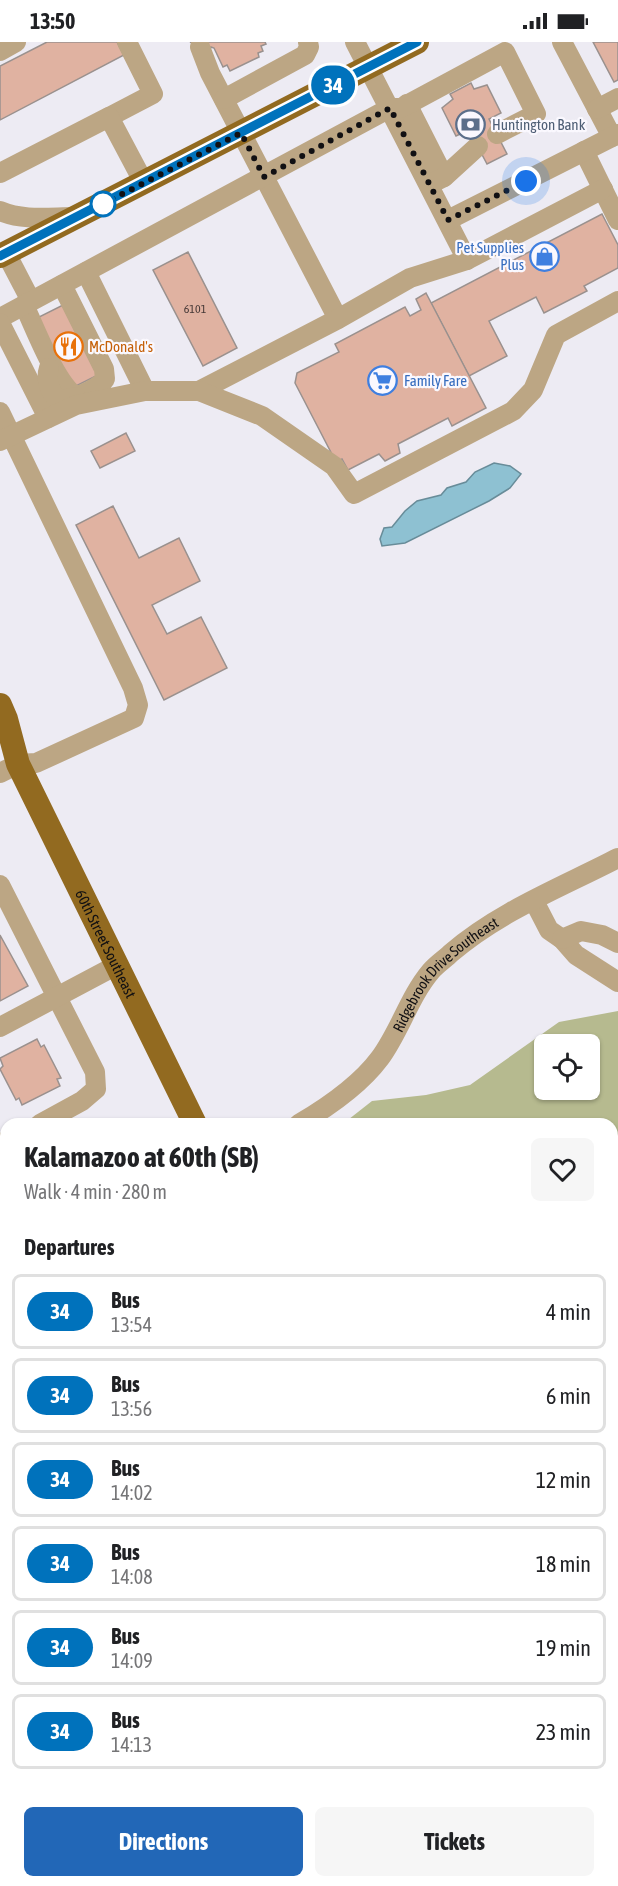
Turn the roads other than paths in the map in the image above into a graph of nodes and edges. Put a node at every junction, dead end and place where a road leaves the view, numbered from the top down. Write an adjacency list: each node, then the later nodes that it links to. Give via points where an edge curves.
1 (16, 42): 8 (street)
2 (127, 42): 14 (street, via 153,94)
3 (308, 42): 11 (street, via 305,55)
4 (355, 42): 9 (street)
5 (417, 42): 9 (main road)
6 (562, 42): 13 (street)
7 (200, 47): 11 (street)
8 (0, 51)
9 (368, 67): 12 (street); 15 (main road)
10 (618, 98): 13 (street)
11 (224, 99): 15 (street)
12 (398, 106): 16 (street, via 505,52 536,114); 21 (street); 22 (street)
13 (597, 109): 17 (street)
14 (109, 117): 20 (street); 23 (street)
15 (241, 133): 21 (street); 23 (main road)
16 (497, 134)
17 (615, 135): 19 (street)
18 (477, 146): 22 (street)
19 (584, 151): 24 (street); 27 (street)
20 (0, 173)
21 (264, 177): 31 (street); 36 (street)
22 (437, 181): 27 (street)
23 (144, 183): 26 (main road)
24 (603, 189): 28 (street); 30 (street)
25 (0, 211): 26 (street, via 12,216)
26 (77, 217): 29 (main road)
27 (448, 220): 30 (street)
28 (618, 220)
29 (3, 255): 34 (street)
30 (467, 260): 36 (street, via 410,278)
31 (86, 272): 32 (street); 40 (street)
32 (62, 285): 34 (street); 38 (street, via 104,369)
33 (618, 301): 39 (street, via 556,335 533,390 513,411 354,494 334,466 262,416)
34 (27, 303): 35 (street); 38 (street, via 63,385 76,397)
35 (0, 318)
36 (338, 319): 39 (street)
37 (0, 323): 42 (street)
38 (105, 379): 40 (street)
39 (199, 391): 40 (street)
40 (140, 392): 42 (street, via 76,405)
41 (0, 412): 43 (street)
42 (48, 418): 43 (street)
43 (6, 438): 46 (street, via 133,688 138,705 134,718 36,763)
44 (0, 705): 46 (main road, 60th Street Southeast, via 6,719)
45 (0, 745): 46 (main road, 60th Street Southeast)
46 (9, 768): 52 (main road, 60th Street Southeast)
47 (618, 858): 49 (street, Ridgebrook Drive Southeast)
48 (2, 893): 54 (street)
49 (534, 901): 50 (street, via 549,930); 58 (street, Ridgebrook Drive Southeast, via 490,924 432,970 381,1057 336,1100)
50 (562, 939): 51 (street, via 581,931); 53 (street, via 576,956)
51 (618, 943)
52 (117, 965): 54 (street); 57 (main road, 60th Street Southeast)
53 (618, 982)
54 (56, 997): 55 (street); 56 (street, via 95,1072 96,1089)
55 (0, 1027)
56 (51, 1118)
57 (192, 1118)
58 (308, 1118)

